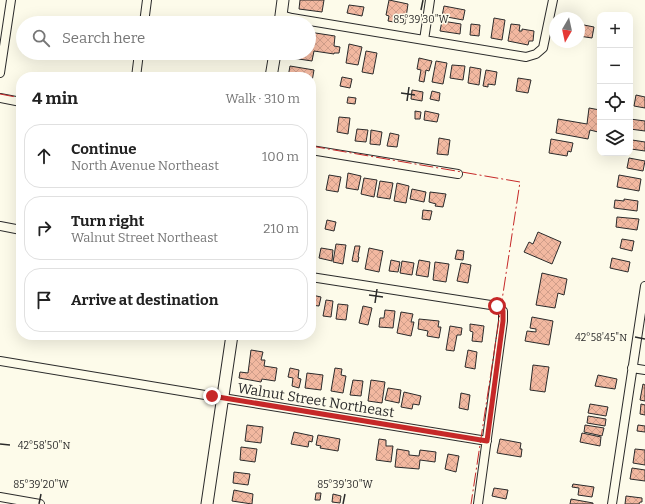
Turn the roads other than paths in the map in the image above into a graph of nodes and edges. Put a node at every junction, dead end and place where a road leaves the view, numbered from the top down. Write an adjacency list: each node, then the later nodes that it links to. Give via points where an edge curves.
1 (11, 0): 14 (street)
2 (147, 0): 6 (street)
3 (284, 0): 7 (main road)
4 (430, 0): 9 (street)
5 (552, 0): 9 (street, via 543,48 536,54 526,57)
6 (145, 16)
7 (281, 16)
8 (316, 22): 9 (street)
9 (424, 40)
10 (138, 60): 12 (street)
11 (274, 60): 13 (main road)
12 (137, 72)
13 (272, 72)
14 (0, 73)
15 (0, 98): 16 (street)
16 (16, 101)
17 (316, 151): 18 (street)
18 (458, 174)
19 (0, 226): 20 (street)
20 (16, 229)
21 (316, 278): 28 (street, via 497,306 503,311)
22 (645, 286): 25 (street)
23 (231, 340): 27 (main road)
24 (0, 360): 27 (street, Walnut Street Northeast)
25 (632, 368): 26 (street); 33 (street)
26 (645, 370)
27 (223, 398): 28 (street, Walnut Street Northeast); 31 (main road)
28 (487, 441): 32 (street)
29 (0, 497): 30 (street)
30 (40, 504)
31 (207, 504)
32 (478, 504)
33 (612, 504)

